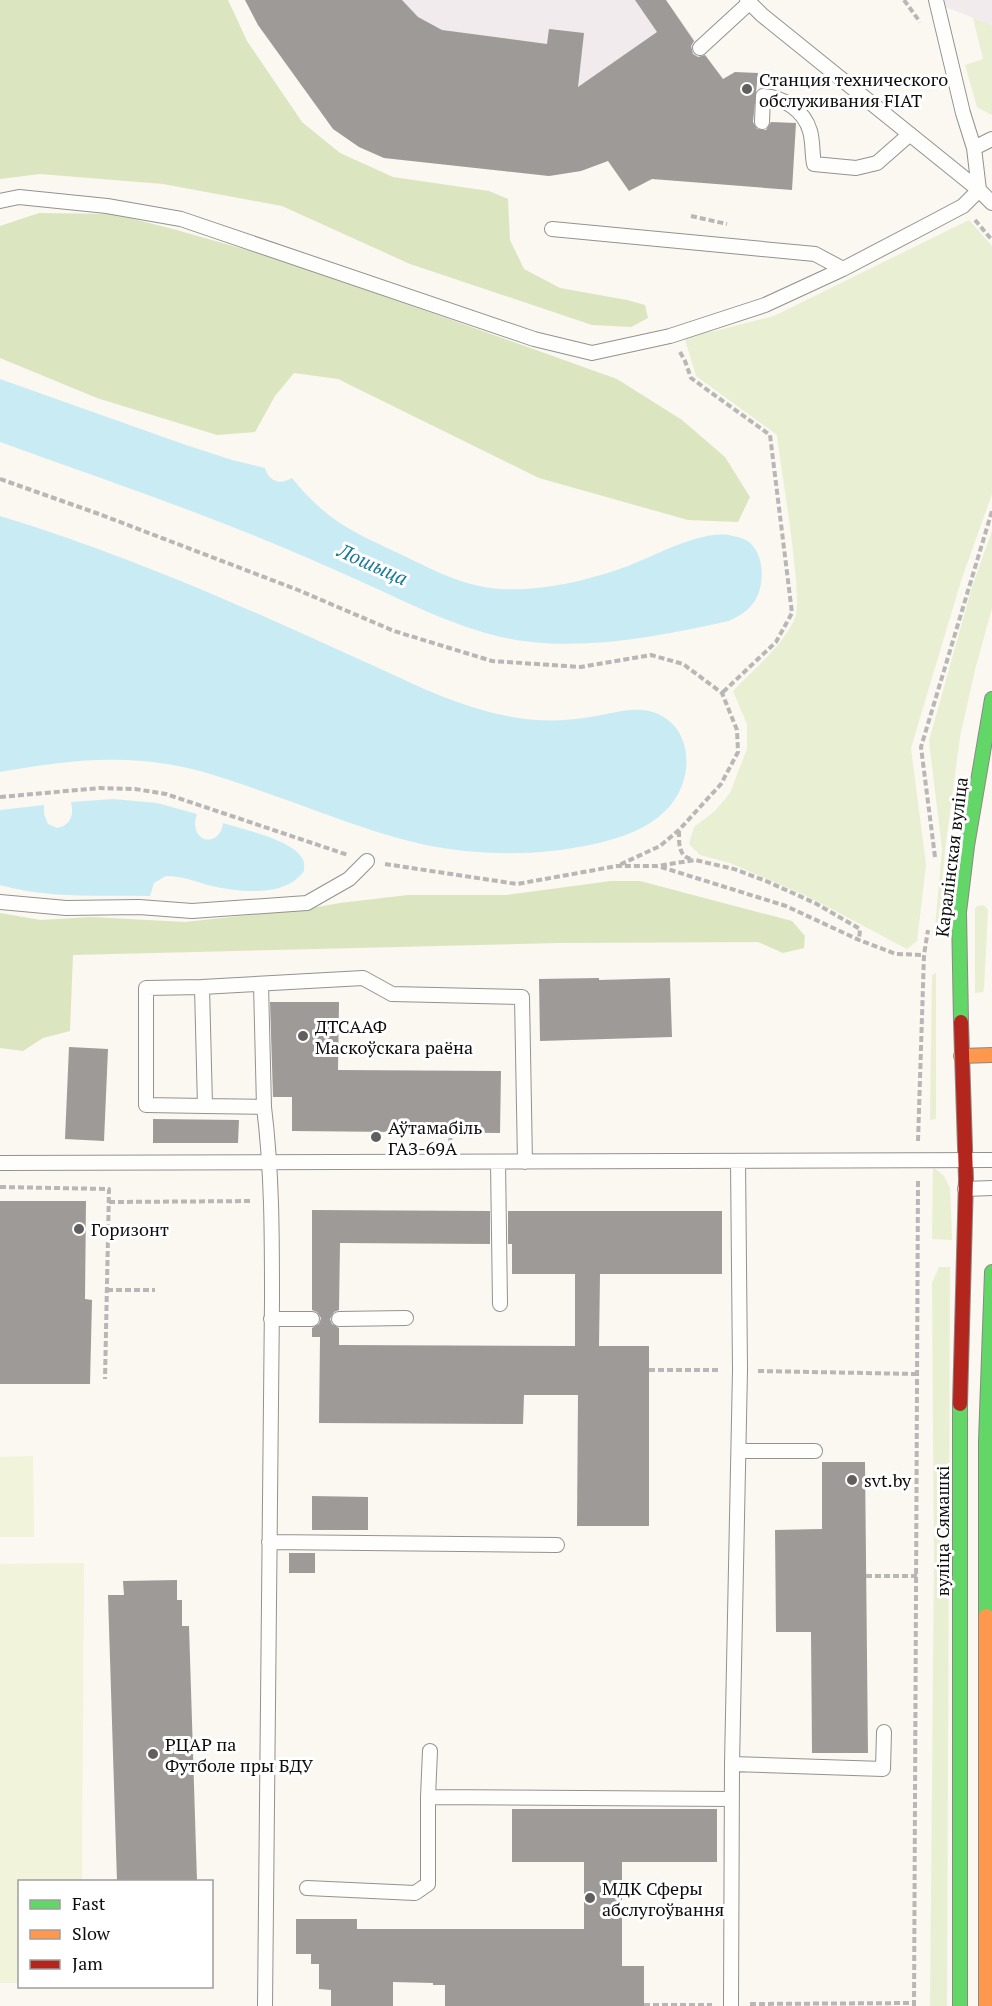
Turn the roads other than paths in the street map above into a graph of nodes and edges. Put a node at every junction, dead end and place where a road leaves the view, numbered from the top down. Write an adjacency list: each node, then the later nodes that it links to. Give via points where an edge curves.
1 (936, 0): 7 (lane)
2 (748, 1): 3 (lane); 5 (lane)
3 (700, 48)
4 (762, 122): 5 (lane, via 763,96 784,101 800,114 810,130 814,164 850,168 877,163)
5 (910, 134): 8 (lane)
6 (992, 140): 7 (lane)
7 (974, 148): 8 (lane)
8 (979, 190): 10 (lane); 12 (lane, via 963,206)
9 (0, 201): 12 (lane, via 19,197 181,219 534,339 592,353 670,336 765,305)
10 (992, 203)
11 (552, 229): 12 (lane, via 815,254)
12 (843, 269)
13 (992, 699): 19 (main road, Каралінская вуліца, via 959,912)
14 (366, 861): 15 (lane, via 349,879 307,903 192,911)
15 (0, 902)
16 (261, 984): 17 (lane); 21 (lane); 27 (lane, via 363,978 392,994 522,997)
17 (202, 987): 20 (lane); 20 (lane, via 146,988 146,1105)
18 (992, 1055): 19 (main road)
19 (961, 1056): 22 (main road, вуліца Сямашкі)
20 (205, 1106): 21 (lane)
21 (264, 1107): 25 (lane)
22 (965, 1160): 23 (lane); 24 (lane); 30 (main road, вуліца Сямашкі)
23 (992, 1160)
24 (738, 1161): 27 (lane); 39 (lane)
25 (270, 1162): 26 (lane); 28 (lane); 36 (lane)
26 (498, 1162): 27 (lane); 32 (lane)
27 (525, 1162)
28 (0, 1163)
29 (992, 1188): 30 (lane)
30 (965, 1189): 38 (main road, вуліца Сямашкі)
31 (992, 1272): 37 (main road)
32 (500, 1304)
33 (406, 1318): 35 (lane)
34 (312, 1319): 36 (lane)
35 (339, 1319)
36 (271, 1320): 41 (lane)
37 (989, 1441): 38 (lane); 49 (main road)
38 (959, 1442): 48 (main road, вуліца Сямашкі)
39 (739, 1451): 40 (lane); 45 (lane)
40 (815, 1451)
41 (269, 1542): 42 (lane); 52 (lane)
42 (557, 1545)
43 (884, 1732): 45 (lane, via 883,1769)
44 (430, 1751): 46 (lane)
45 (732, 1764): 47 (lane)
46 (428, 1797): 47 (lane); 50 (lane, via 428,1884 415,1893)
47 (732, 1798): 51 (lane)
48 (960, 1808): 49 (lane); 53 (main road, вуліца Сямашкі)
49 (988, 1808): 54 (main road)
50 (307, 1888)
51 (731, 2005)
52 (265, 2006)
53 (960, 2006)
54 (986, 2006)

